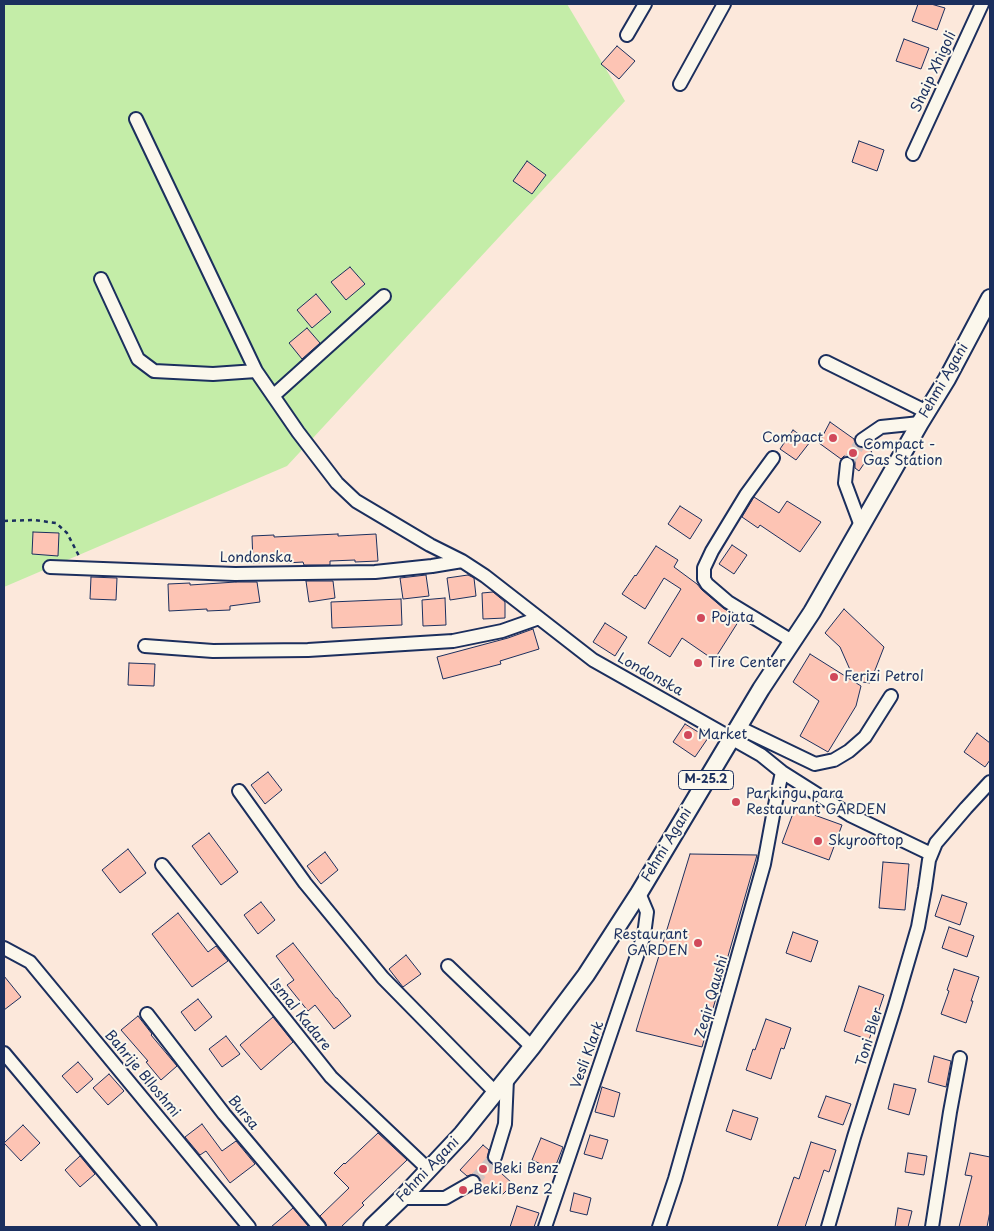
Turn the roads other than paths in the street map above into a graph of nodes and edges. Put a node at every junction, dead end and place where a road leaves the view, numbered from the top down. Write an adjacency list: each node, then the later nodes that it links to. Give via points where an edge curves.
1 (645, 4): 4 (street)
2 (724, 4): 5 (street)
3 (982, 4): 7 (street, Shaip Xhigoli)
4 (627, 36)
5 (680, 84)
6 (136, 119): 12 (street, Londonska)
7 (913, 154)
8 (101, 279): 12 (street, via 138,359 154,370 213,374)
9 (384, 296): 13 (street)
10 (990, 298): 14 (main road, Fehmi Agani / M-25.2)
11 (826, 362): 14 (street)
12 (256, 371): 13 (street, Londonska)
13 (273, 396): 19 (street, Londonska, via 338,484 356,501)
14 (923, 418): 15 (street, via 881,427); 18 (main road, Fehmi Agani / M-25.2)
15 (862, 440)
16 (773, 458): 22 (street, via 746,495 712,552 704,568 704,579 728,602)
17 (847, 464): 18 (street, via 845,483)
18 (861, 526): 22 (main road, Fehmi Agani / M-25.2)
19 (462, 561): 20 (street, Londonska, via 375,572 235,574); 21 (street, Londonska)
20 (50, 567)
21 (539, 618): 23 (street, via 502,631 453,641 308,650); 25 (street, Londonska, via 593,660)
22 (792, 641): 25 (main road, Fehmi Agani / M-25.2)
23 (145, 646)
24 (891, 696): 25 (street, via 865,737 834,760 815,764)
25 (735, 733): 26 (street); 31 (main road, Fehmi Agani / M-25.2)
26 (782, 772): 29 (street, via 850,815); 49 (street, Zeqir Qaushi, via 764,864)
27 (990, 782): 29 (street, Toni Bler, via 936,844)
28 (239, 791): 39 (street, via 305,883 383,978)
29 (932, 854): 50 (street, Toni Bler, via 918,927)
30 (162, 865): 41 (street, Ismal Kadare, via 331,1077)
31 (639, 893): 35 (main road, Fehmi Agani / M-25.2, via 586,975); 48 (street, Vesli Klark, via 647,912 644,935)
32 (4, 948): 45 (street, Bahrije Blloshmi, via 30,962)
33 (448, 966): 35 (street)
34 (147, 1014): 46 (street, Bursa, via 224,1114)
35 (532, 1047): 38 (main road, Fehmi Agani / M-25.2)
36 (4, 1053): 44 (street)
37 (960, 1058): 51 (street)
38 (507, 1079): 39 (main road, Fehmi Agani / M-25.2); 40 (street, via 505,1124)
39 (496, 1093): 41 (main road, Fehmi Agani / M-25.2)
40 (496, 1157)
41 (429, 1170): 43 (main road, Fehmi Agani / M-25.2)
42 (473, 1182): 43 (street, via 445,1198)
43 (402, 1198): 47 (main road, Fehmi Agani / M-25.2)
44 (150, 1227)
45 (249, 1227)
46 (320, 1227)
47 (372, 1227)
48 (545, 1227)
49 (660, 1227)
50 (828, 1227)
51 (932, 1227)

